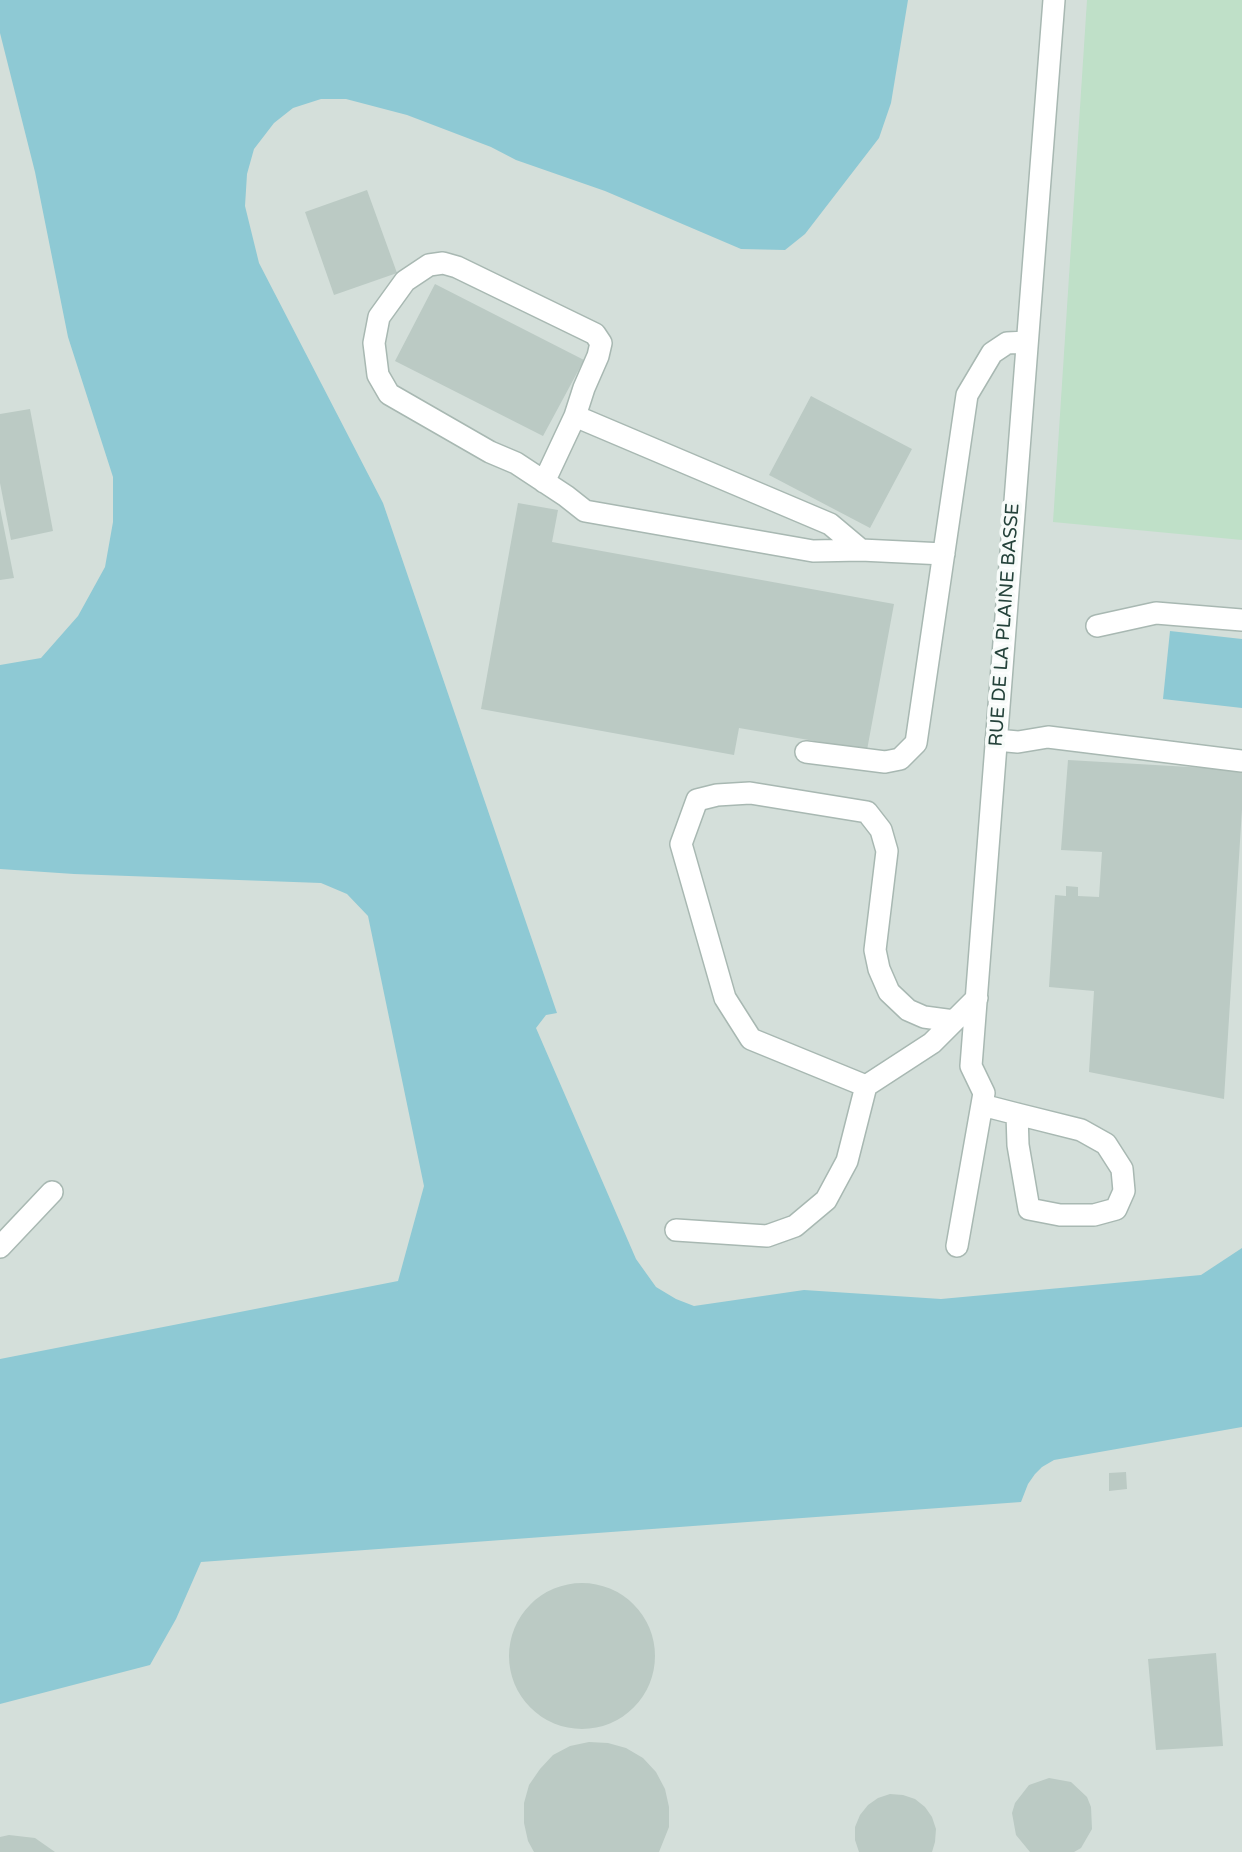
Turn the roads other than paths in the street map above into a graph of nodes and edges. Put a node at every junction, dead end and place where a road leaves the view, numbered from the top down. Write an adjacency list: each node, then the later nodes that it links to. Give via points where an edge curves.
1 (1054, 0): 2 (street, RUE DE LA PLAINE BASSE)
2 (1027, 342): 6 (street, via 1007,343 992,353 967,395); 9 (street, RUE DE LA PLAINE BASSE)
3 (575, 416): 4 (street); 4 (street, via 598,356 601,343 595,334 443,263 429,265 405,281 379,317 374,343 378,375 389,394); 5 (street, via 830,524)
4 (544, 482): 5 (street, via 585,511 813,551)
5 (861, 550): 6 (street)
6 (944, 554): 10 (street, via 916,743 900,759 885,762)
7 (1242, 620): 8 (street, via 1156,613)
8 (1097, 626)
9 (996, 740): 11 (street, via 1048,737); 12 (street, RUE DE LA PLAINE BASSE)
10 (806, 752)
11 (1242, 761)
12 (976, 998): 13 (street); 15 (street, RUE DE LA PLAINE BASSE, via 971,1066 984,1093)
13 (954, 1021): 14 (street, via 932,1043); 14 (street, via 908,1010 884,981 875,950 887,851 881,830 867,812 750,793 697,800 681,844 725,998 751,1039)
14 (866, 1086): 18 (street, via 847,1161 825,1200 795,1226 767,1236)
15 (982, 1105): 16 (street); 19 (street, RUE DE LA PLAINE BASSE)
16 (1017, 1114): 16 (street, via 1080,1130 1107,1144 1122,1169 1124,1191 1116,1209 1094,1216 1029,1209)
17 (52, 1192): 20 (street)
18 (677, 1230)
19 (957, 1246)
20 (0, 1247)

